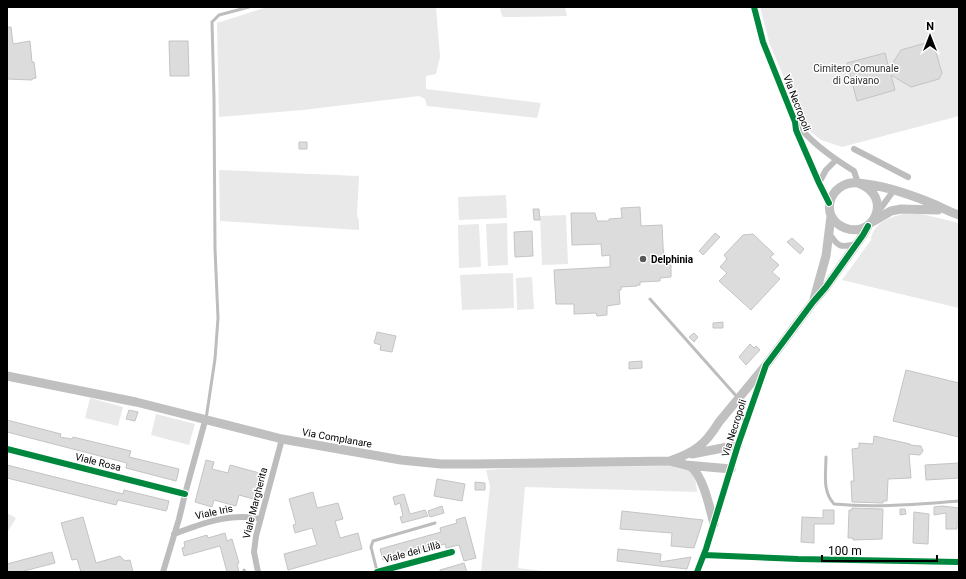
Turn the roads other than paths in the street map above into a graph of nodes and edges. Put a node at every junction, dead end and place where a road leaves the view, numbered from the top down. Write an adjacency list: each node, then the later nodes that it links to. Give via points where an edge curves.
1 (249, 7): 22 (lane, via 219,15 212,22 218,318 215,359)
2 (754, 7): 3 (street, Via Necropoli, via 763,42)
3 (795, 122): 5 (street, Via Necropoli, via 819,147); 7 (street, Via Necropoli)
4 (854, 149): 6 (street)
5 (836, 160): 7 (street, via 826,170); 8 (street, Via Necropoli, via 854,171)
6 (908, 177)
7 (819, 183): 10 (street, Via Necropoli)
8 (858, 183): 9 (main road); 10 (main road, via 848,183 840,187); 14 (main road, via 872,191 876,198 878,207)
9 (894, 190): 11 (main road); 14 (street)
10 (829, 203): 13 (main road)
11 (943, 210): 12 (main road); 14 (main road, via 901,209)
12 (959, 215)
13 (831, 216): 14 (main road, via 843,227 850,229 857,229); 15 (main road)
14 (872, 221): 16 (main road, Via Necropoli)
15 (828, 233): 16 (street, via 840,246); 18 (main road, via 826,256)
16 (857, 244): 18 (main road, Via Necropoli)
17 (650, 300): 21 (lane)
18 (813, 302): 19 (main road, Via Necropoli)
19 (766, 365): 21 (main road); 23 (street, Via Necropoli)
20 (7, 376): 22 (main road, Via Complanare, via 136,402)
21 (738, 398): 23 (lane); 28 (main road, via 703,443)
22 (205, 421): 24 (main road, Via Complanare); 30 (street)
23 (745, 427): 25 (street, Via Necropoli)
24 (282, 439): 28 (main road, Via Complanare, via 402,460 441,464); 32 (street, Viale Margherita)
25 (738, 445): 28 (main road); 29 (street, Via Necropoli)
26 (7, 449): 30 (street, Viale Rosa)
27 (826, 457): 31 (lane, via 826,490 834,504 896,506)
28 (684, 460): 29 (main road); 34 (main road, via 700,480 708,498)
29 (731, 470): 34 (street, Via Necropoli)
30 (185, 494): 35 (street)
31 (959, 501)
32 (260, 519): 35 (street, Viale Iris, via 230,518); 40 (street, Viale Margherita, via 254,552)
33 (435, 524): 41 (lane, Viale dei Lillà, via 374,541 371,547)
34 (714, 524): 37 (street, Via Necropoli)
35 (174, 534): 39 (street)
36 (452, 552): 41 (street, Viale dei Lillà)
37 (704, 555): 38 (street); 42 (street, Via Necropoli)
38 (959, 562)
39 (163, 572)
40 (258, 572)
41 (378, 572)
42 (697, 572)

